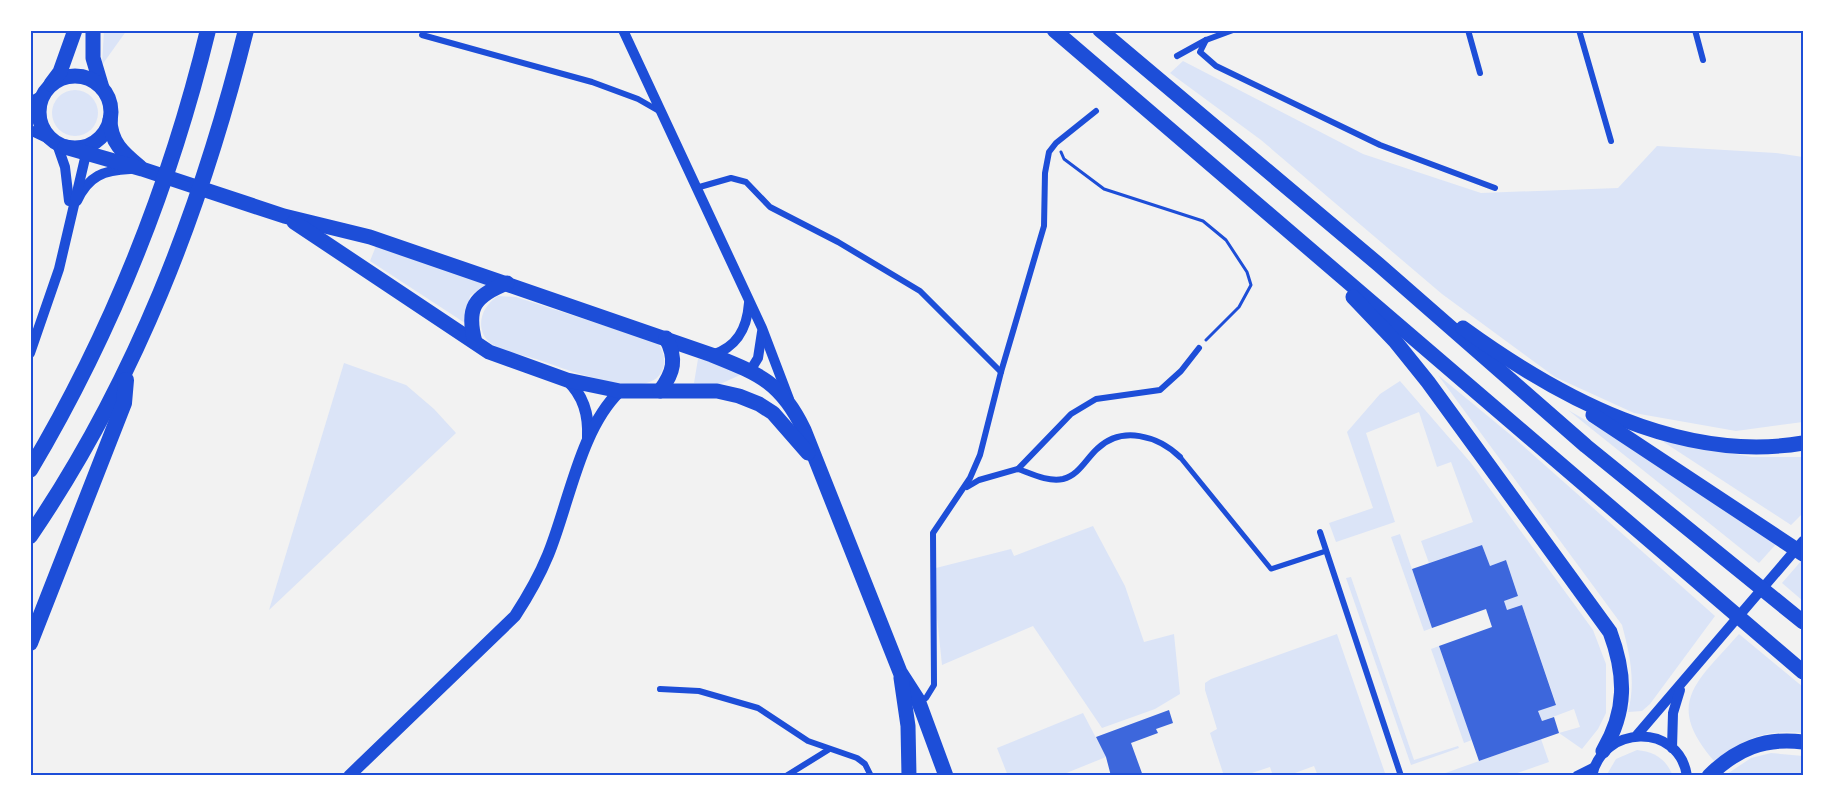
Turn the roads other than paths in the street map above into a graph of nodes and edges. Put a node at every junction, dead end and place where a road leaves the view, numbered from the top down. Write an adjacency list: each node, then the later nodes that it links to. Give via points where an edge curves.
1 (75, 30): 18 (main road, via 60,72)
2 (93, 30): 17 (main road, via 93,58)
3 (208, 30): 55 (highway, via 170,166 133,265 82,378)
4 (246, 30): 41 (highway, via 195,205)
5 (623, 30): 20 (street)
6 (1054, 30): 29 (main road)
7 (1100, 30): 32 (main road)
8 (1233, 30): 13 (street)
9 (1468, 30): 16 (street)
10 (1579, 30): 23 (street)
11 (1695, 30): 15 (street)
12 (422, 35): 20 (street, via 592,82 638,99)
13 (1206, 40): 14 (street); 28 (street, via 1200,51 1216,66 1380,145)
14 (1177, 56)
15 (1703, 60)
16 (1480, 73)
17 (102, 88): 18 (main road, via 84,76 72,76); 21 (main road, via 111,108)
18 (41, 94): 24 (main road, via 40,124)
19 (1096, 111): 43 (street, via 1056,142 1047,162 1044,226)
20 (660, 112): 27 (street)
21 (110, 119): 25 (main road, via 107,129); 26 (main road, via 116,144)
22 (30, 130): 24 (street)
23 (1611, 141)
24 (58, 144): 25 (main road); 31 (street, via 67,176)
25 (89, 149): 26 (main road); 31 (street)
26 (142, 169): 30 (main road); 31 (street, via 105,171 94,176)
27 (696, 188): 34 (street); 43 (street, via 731,178 746,182 770,207 920,291)
28 (1495, 188)
29 (1260, 204): 65 (main road); 73 (main road, via 1395,341 1602,617 1616,647 1622,692 1619,720)
30 (284, 216): 33 (main road, via 370,237); 37 (main road)
31 (69, 218): 39 (street, via 59,269)
32 (1378, 264): 45 (main road, via 1497,353); 62 (main road, via 1586,446)
33 (507, 283): 36 (main road); 37 (main road, via 491,289 473,307 470,319)
34 (749, 303): 35 (street); 40 (street, via 738,339)
35 (762, 328): 42 (street, via 761,347); 49 (street)
36 (666, 338): 40 (main road); 47 (main road, via 674,357 673,371)
37 (475, 342): 44 (main road, via 489,352)
38 (1199, 348): 54 (street, via 1160,390 1096,399 1071,414)
39 (30, 353)
40 (712, 355): 42 (main road)
41 (128, 366): 58 (highway, via 87,444); 63 (highway, via 123,403)
42 (750, 371): 48 (main road, via 738,385); 49 (main road)
43 (1000, 372): 56 (street, via 980,455)
44 (567, 380): 46 (main road); 50 (main road, via 578,389 586,409)
45 (1552, 388): 51 (main road, via 1595,409 1665,433 1766,448); 61 (main road)
46 (620, 391): 47 (main road); 50 (main road, via 605,406)
47 (660, 391): 48 (main road)
48 (717, 391): 53 (main road, via 748,399 773,413)
49 (791, 403): 53 (main road)
50 (588, 442): 75 (main road, via 549,554 515,616)
51 (1803, 443)
52 (1180, 457): 54 (street, via 1168,446 1134,434 1107,441 1075,473 1064,478 1039,477); 60 (street, via 1271,569)
53 (818, 468): 64 (main road)
54 (1018, 469): 56 (street, via 980,480)
55 (30, 470)
56 (960, 494): 68 (street, via 933,533 934,685 926,698)
57 (1320, 532): 60 (street)
58 (30, 536)
59 (1803, 541): 66 (street)
60 (1326, 551): 80 (street)
61 (1803, 554)
62 (1803, 622)
63 (30, 643)
64 (900, 672): 68 (main road); 78 (main road, via 909,726)
65 (1803, 672)
66 (1685, 679): 69 (street); 71 (street, via 1673,713)
67 (660, 688): 72 (street, via 699,691 758,708)
68 (918, 700): 79 (main road)
69 (1637, 735): 71 (street, via 1662,740); 73 (street, via 1618,740)
70 (1803, 742): 83 (main road, via 1766,741 1748,747)
71 (1672, 748): 82 (street)
72 (828, 750): 76 (street); 77 (street, via 857,758)
73 (1603, 751): 74 (street)
74 (1593, 772): 81 (street)
75 (349, 776)
76 (786, 776)
77 (870, 776)
78 (909, 776)
79 (946, 776)
80 (1401, 776)
81 (1577, 776)
82 (1687, 776)
83 (1709, 776)

